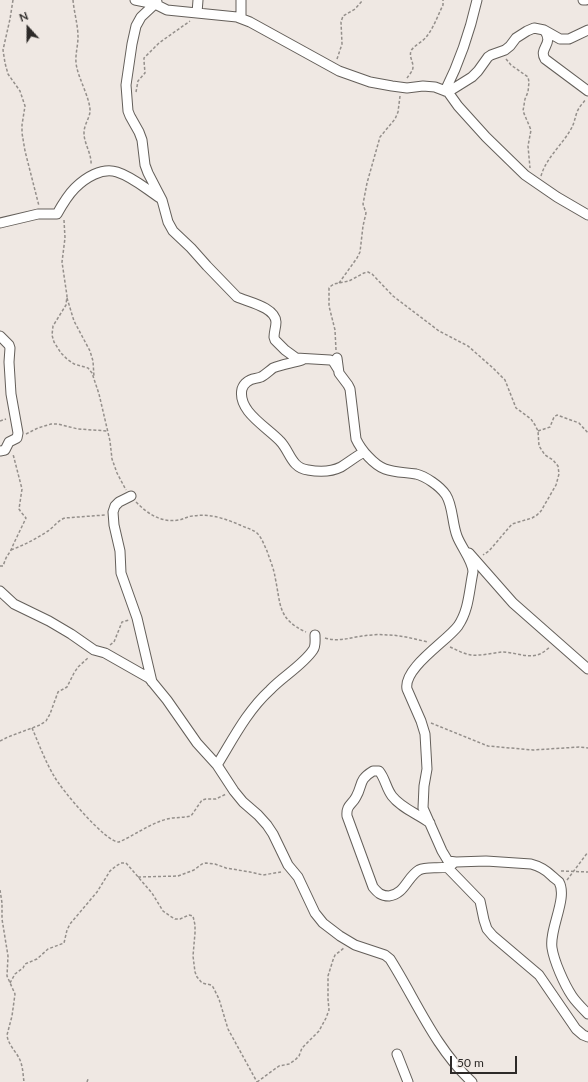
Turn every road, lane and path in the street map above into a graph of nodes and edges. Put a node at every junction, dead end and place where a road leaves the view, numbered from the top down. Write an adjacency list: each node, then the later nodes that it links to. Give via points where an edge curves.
1 (13, 0): 27 (path, via 3,50 8,74 20,91 25,106 22,125 25,151 38,206)
2 (73, 0): 23 (path, via 77,32 77,67 90,111 84,132 92,159)
3 (135, 0): 9 (street)
4 (198, 0): 10 (street)
5 (241, 0): 11 (street)
6 (363, 0): 16 (path, via 355,9 343,16 342,44)
7 (443, 0): 17 (path, via 428,36 410,52 412,69)
8 (476, 0): 19 (street)
9 (157, 2): 10 (street, via 167,10); 25 (street, via 141,17 136,26 126,85 130,116 142,140 145,165)
10 (197, 13): 11 (street)
11 (241, 18): 16 (street)
12 (190, 22): 21 (path, via 159,43 144,58 145,73 138,82)
13 (544, 30): 14 (street, via 560,39 569,39); 15 (street, via 534,28 527,31); 18 (street, via 548,35 548,42 543,57)
14 (588, 30)
15 (499, 52): 19 (street, via 488,57 475,74); 22 (path, via 528,77 528,92 523,111 531,130)
16 (334, 68): 17 (street, via 370,82)
17 (401, 88): 19 (street, via 435,87); 30 (path, via 398,112 380,137 367,183 363,204 366,213 360,252)
18 (588, 90)
19 (446, 92): 22 (street, via 505,157)
20 (588, 95): 24 (path, via 570,131 542,172)
21 (135, 97)
22 (528, 177): 24 (street)
23 (87, 180): 25 (street, via 106,171 116,172 133,180); 26 (street, via 75,188)
24 (538, 184): 28 (street)
25 (162, 200): 34 (street, via 173,231 237,297 262,306 272,314 276,322 274,337 285,350 296,358)
26 (63, 204): 27 (street, via 57,214); 31 (path, via 65,238 62,262)
27 (43, 214): 29 (street)
28 (588, 215)
29 (0, 223)
30 (339, 283): 33 (path, via 329,288 329,306 335,330); 38 (path, via 370,273 393,296 439,331 468,346 493,368 505,380 516,408 531,419)
31 (67, 296): 36 (path, via 74,321 93,361); 36 (path, via 66,305 53,326 54,342 67,359 88,368)
32 (0, 336): 40 (street, via 10,348 11,394)
33 (337, 358): 35 (street)
34 (310, 359): 35 (street, via 333,361); 43 (street, via 279,366 260,378 245,383 242,392 243,404 252,416 280,441 297,466 306,470 337,469)
35 (338, 370): 43 (street, via 350,389 356,439)
36 (95, 381): 37 (path)
37 (108, 431): 40 (path, via 51,424); 44 (path, via 112,459)
38 (538, 431): 39 (path, via 550,427 557,415 579,423); 48 (path, via 539,446 558,466 556,485 537,515 512,524 489,551)
39 (588, 433)
40 (18, 435): 41 (street)
41 (8, 442): 42 (street, via 5,450); 47 (path, via 22,489 19,509 26,518)
42 (0, 451)
43 (364, 452): 46 (street, via 384,469 420,475 441,488 448,500)
44 (131, 496): 45 (street, via 115,506); 52 (path, via 148,513 169,521 210,516 255,532 261,538 271,561 280,607 286,618 295,626)
45 (113, 515): 47 (path, via 60,519 53,528 25,545); 51 (street, via 120,551 121,573)
46 (460, 544): 48 (street); 53 (street, via 472,567 466,611 457,626)
47 (11, 550): 49 (path, via 3,566)
48 (476, 560): 54 (street, via 513,603)
49 (0, 566)
50 (0, 591): 55 (street, via 14,604 63,629)
51 (136, 618): 55 (path, via 122,622 114,642); 57 (street)
52 (315, 636): 53 (path, via 345,640 388,634); 62 (street, via 316,644 313,650 269,690 249,713)
53 (441, 642): 54 (path, via 470,655 502,652 530,656 536,656); 58 (street, via 418,665 406,684)
54 (561, 644): 56 (street)
55 (97, 651): 57 (street, via 105,653); 59 (path, via 78,667 67,687 58,692 46,721)
56 (588, 669)
57 (152, 682): 62 (street, via 168,700 197,743)
58 (420, 718): 61 (path, via 488,746 533,750); 64 (street, via 425,734 427,769 423,808)
59 (32, 728): 60 (path); 63 (path, via 54,777 68,796 101,832 117,843 143,828 173,818 192,816 202,800 215,800)
60 (0, 741)
61 (588, 748)
62 (218, 765): 63 (street)
63 (232, 789): 67 (street, via 273,834)
64 (430, 824): 66 (street, via 445,858); 68 (street, via 392,796 379,771 373,771 363,779 347,811 378,894 393,895 401,891 418,871)
65 (588, 852): 70 (path)
66 (456, 862): 68 (street); 69 (street, via 522,863)
67 (288, 865): 72 (path, via 280,873 267,875 206,863 178,876); 74 (street, via 298,877 323,923)
68 (447, 866): 77 (street, via 480,902 487,929 539,975 576,1029)
69 (545, 870): 70 (path); 76 (street, via 559,883 561,892 551,939 554,959 572,995)
70 (573, 872): 71 (path)
71 (588, 872)
72 (138, 877): 75 (path, via 126,863 116,866 73,919 64,943 48,949 26,964); 82 (path, via 152,892 163,911 170,916 175,919 193,916 195,972 202,983 213,987 228,1029)
73 (0, 890): 75 (path)
74 (355, 945): 82 (path, via 343,948 335,955 328,976 329,1010 319,1031 302,1048 295,1060 279,1066); 84 (street, via 390,959 445,1052)
75 (10, 983): 80 (path, via 15,998 7,1039 20,1059)
76 (588, 1014)
77 (588, 1037)
78 (397, 1054): 83 (street)
79 (88, 1079): 81 (path)
80 (24, 1082)
81 (87, 1082)
82 (257, 1082)
83 (408, 1082)
84 (472, 1082)

